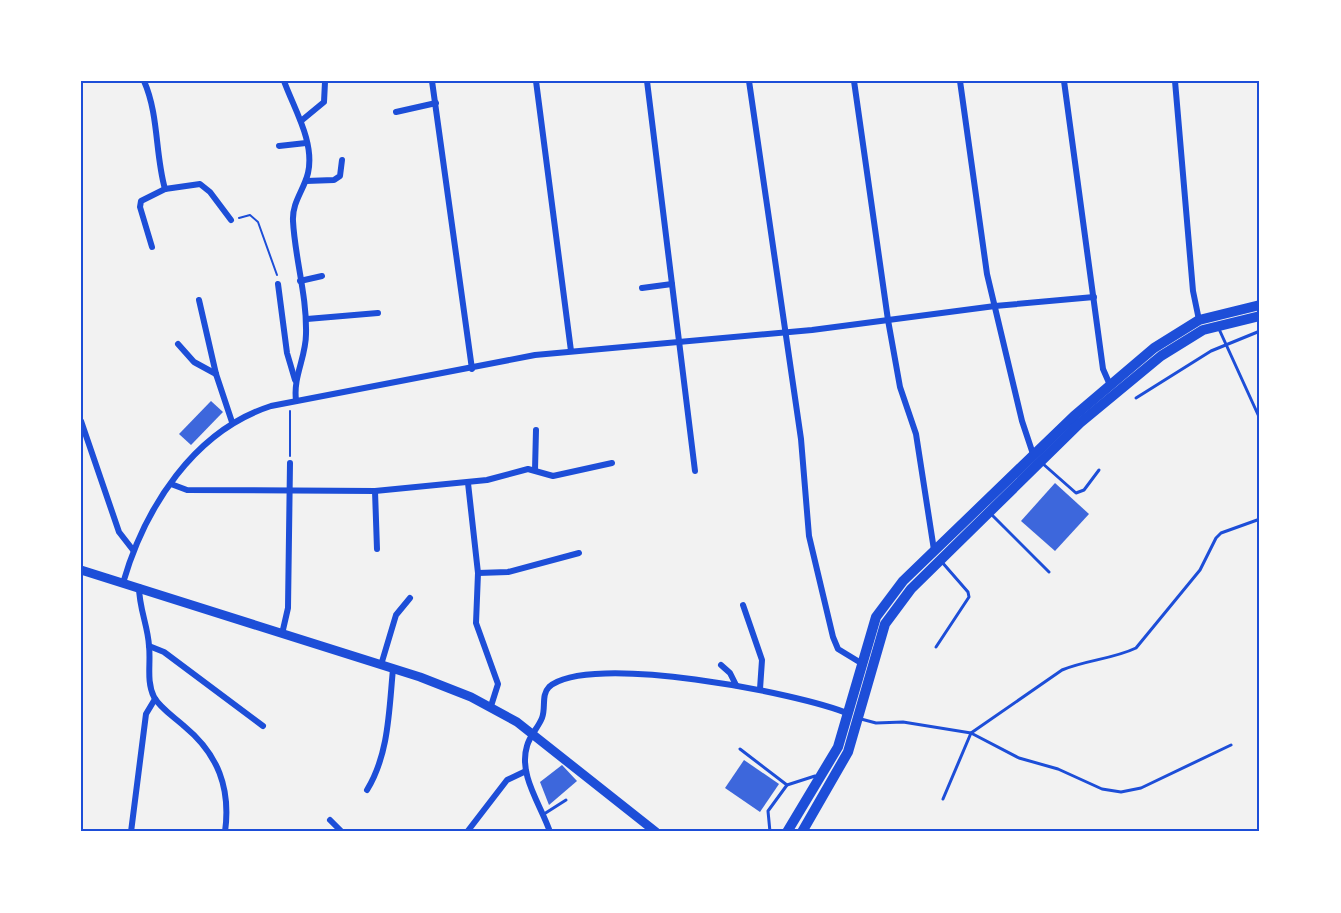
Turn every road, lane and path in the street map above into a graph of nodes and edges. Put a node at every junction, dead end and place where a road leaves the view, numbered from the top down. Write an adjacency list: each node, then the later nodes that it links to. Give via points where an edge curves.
1 (144, 81): 19 (street, via 153,109)
2 (284, 81): 14 (street)
3 (432, 81): 12 (street)
4 (537, 81): 42 (street)
5 (647, 81): 25 (street)
6 (749, 81): 38 (street)
7 (854, 81): 34 (street)
8 (960, 81): 30 (street, via 980,235)
9 (1064, 81): 27 (street)
10 (1175, 81): 35 (street, via 1192,291)
11 (325, 82): 14 (street, via 324,102)
12 (436, 103): 13 (street); 43 (street)
13 (396, 112)
14 (301, 121): 15 (street)
15 (306, 143): 16 (street); 18 (street)
16 (279, 146)
17 (342, 160): 18 (street, via 340,176 334,180)
18 (306, 181): 23 (street, via 293,216)
19 (165, 189): 20 (street, via 200,184); 21 (street, via 141,201)
20 (231, 220): 24 (path, via 250,215 258,222)
21 (153, 246)
22 (322, 276): 23 (street)
23 (300, 280): 33 (street)
24 (278, 284): 45 (street, via 287,353)
25 (672, 284): 26 (street); 39 (street)
26 (642, 288)
27 (1094, 297): 30 (street); 46 (street, via 1103,369)
28 (200, 300): 44 (street)
29 (1260, 305): 35 (main road)
30 (994, 306): 34 (street); 53 (street, via 1026,436)
31 (378, 313): 33 (street)
32 (1260, 316): 36 (main road)
33 (307, 319): 45 (street, via 306,351)
34 (888, 320): 38 (street); 68 (street, via 900,387 916,434)
35 (1201, 325): 36 (main road); 46 (main road)
36 (1217, 325): 41 (lane)
37 (1260, 331): 41 (lane)
38 (785, 332): 39 (street); 79 (street, via 816,571 838,649)
39 (678, 342): 42 (street); 58 (street)
40 (177, 344): 44 (street, via 194,362)
41 (1224, 344): 47 (lane); 49 (lane)
42 (571, 351): 43 (street)
43 (472, 369): 48 (street)
44 (216, 374): 51 (street)
45 (295, 381): 48 (street)
46 (1113, 389): 53 (main road)
47 (1136, 398)
48 (293, 401): 51 (street); 54 (path)
49 (1260, 419)
50 (81, 420): 66 (street, via 119,532)
51 (232, 422): 60 (street, via 204,445)
52 (536, 430): 56 (street)
53 (1037, 458): 57 (lane, via 1076,493 1084,490); 63 (main road)
54 (290, 463): 61 (street)
55 (612, 463): 56 (street, via 553,476)
56 (535, 470): 59 (street)
57 (1099, 470)
58 (695, 471)
59 (468, 483): 62 (street); 71 (street)
60 (171, 484): 61 (street, via 188,490); 66 (street)
61 (289, 489): 62 (street); 76 (street, via 288,608)
62 (375, 491): 65 (street)
63 (985, 508): 68 (main road); 70 (lane)
64 (1260, 519): 90 (lane, via 1216,538 1200,570 1136,648 1062,670)
65 (377, 549)
66 (133, 550): 72 (street)
67 (579, 553): 71 (street, via 508,572)
68 (937, 555): 78 (lane, via 969,597); 79 (main road, via 887,600 876,617); 87 (main road, via 885,624)
69 (81, 570): 72 (main road)
70 (1049, 572)
71 (478, 573): 86 (street, via 476,623 498,684)
72 (123, 582): 73 (main road)
73 (139, 587): 76 (main road); 77 (street)
74 (410, 598): 80 (street, via 396,615)
75 (743, 605): 84 (street, via 762,660)
76 (282, 634): 80 (main road)
77 (149, 646): 85 (street, via 149,681); 88 (street, via 164,652)
78 (936, 647)
79 (861, 663): 87 (main road)
80 (381, 665): 82 (main road)
81 (721, 665): 83 (street)
82 (393, 669): 86 (main road, via 444,685); 96 (street, via 384,754)
83 (736, 685): 84 (street); 89 (street, via 667,678 572,676 545,693 542,718)
84 (760, 688): 87 (street)
85 (155, 699): 101 (street, via 146,714); 102 (street, via 215,759 226,793)
86 (490, 706): 89 (main road)
87 (854, 716): 90 (lane, via 876,723 903,722); 94 (main road); 109 (main road, via 842,766)
88 (262, 726)
89 (532, 733): 93 (street); 106 (main road)
90 (971, 733): 91 (lane, via 1019,758 1058,769 1102,789 1121,792 1141,788); 97 (lane)
91 (1231, 745)
92 (740, 749): 95 (lane)
93 (526, 771): 99 (street); 104 (street, via 507,780)
94 (825, 772): 95 (lane); 108 (main road)
95 (787, 785): 107 (lane, via 768,811)
96 (367, 790)
97 (943, 799)
98 (566, 800): 99 (lane)
99 (544, 814): 105 (street)
100 (330, 820): 103 (street)
101 (131, 832)
102 (225, 832)
103 (342, 832)
104 (467, 832)
105 (550, 832)
106 (656, 832)
107 (770, 832)
108 (787, 832)
109 (802, 832)

